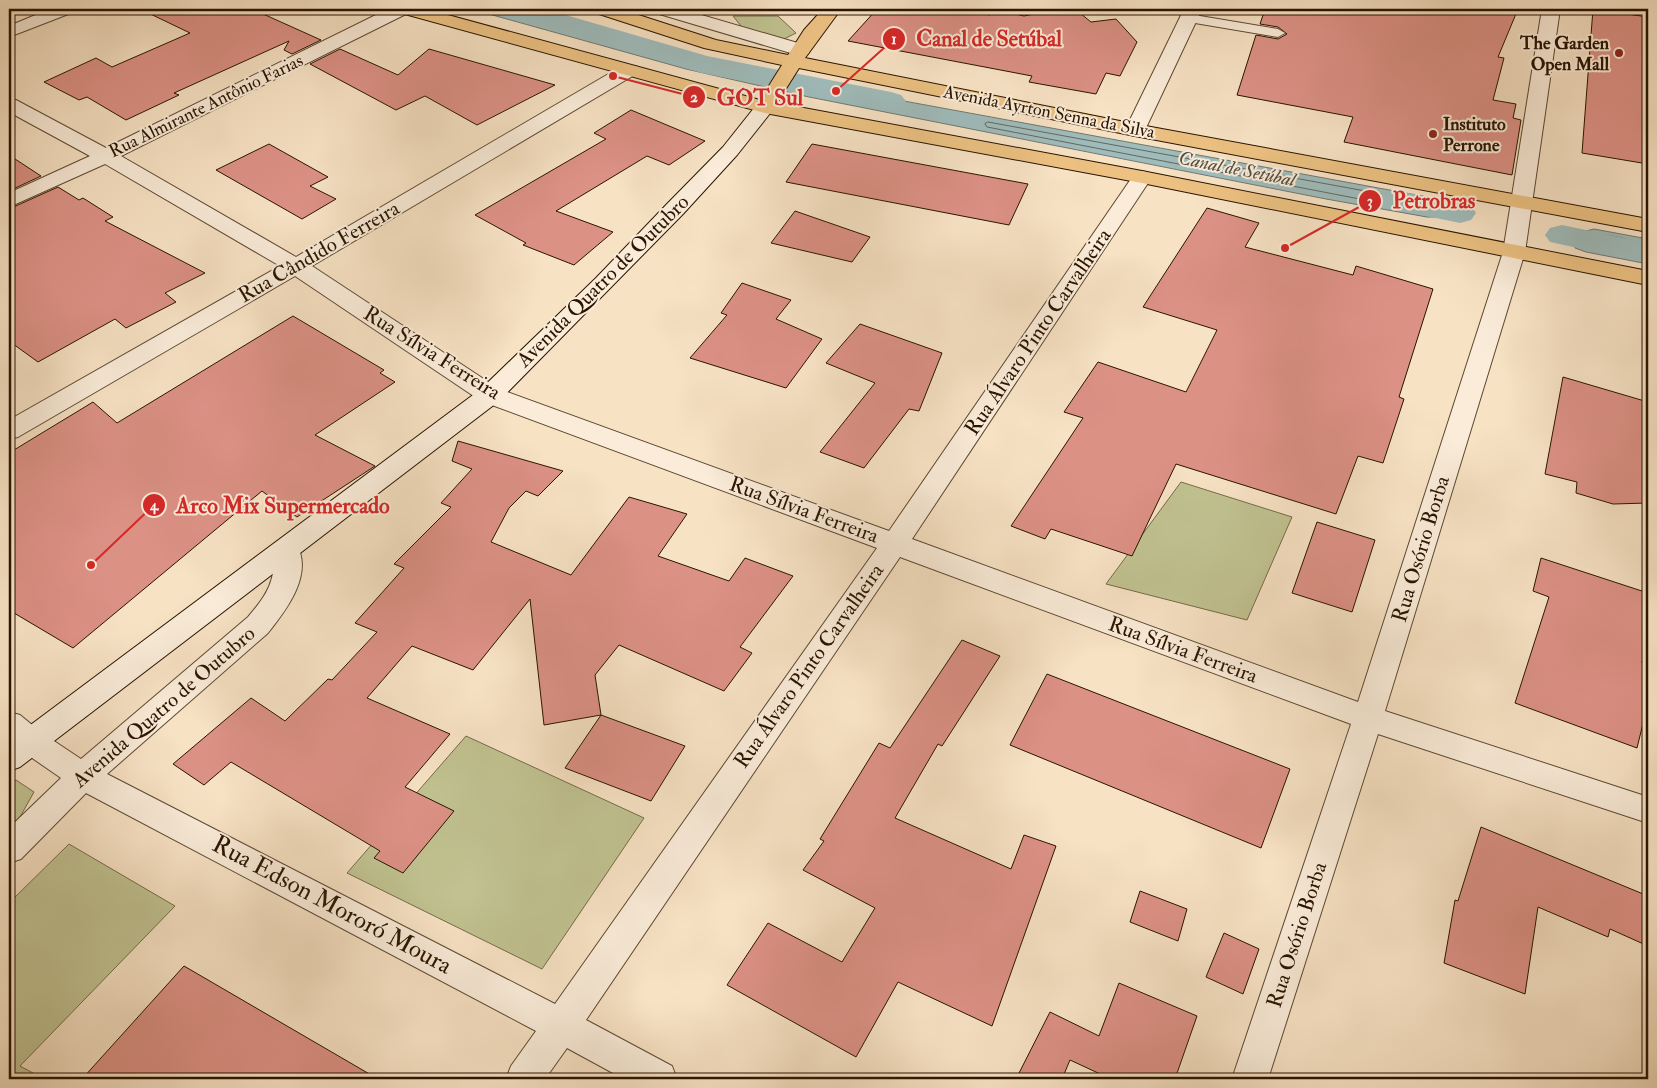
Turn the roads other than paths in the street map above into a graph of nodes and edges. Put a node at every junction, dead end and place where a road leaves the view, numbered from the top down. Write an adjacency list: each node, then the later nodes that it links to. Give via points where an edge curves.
1 (65, 9): 9 (street)
2 (402, 9): 16 (street, Rua Almirante Antônio Farias)
3 (407, 9): 12 (main road)
4 (602, 9): 11 (main road, Avenida Ayrton Senna da Silva, via 711,44)
5 (662, 9): 11 (street, Avenida Ayrton Senna da Silva)
6 (832, 9): 11 (main road, Avenida Quatro de Outubro)
7 (1551, 9): 19 (street, Rua Osório Borba)
8 (1190, 13): 10 (lane); 15 (street)
9 (9, 32)
10 (1278, 34)
11 (793, 62): 13 (main road, Avenida Quatro de Outubro); 15 (main road, Avenida Ayrton Senna da Silva)
12 (629, 70): 13 (main road); 22 (street, Rua Cândido Ferreira)
13 (770, 100): 17 (main road); 24 (street, Avenida Quatro de Outubro, via 730,151 604,283)
14 (9, 104): 16 (street, Rua Sílvia Ferreira)
15 (1135, 130): 19 (main road, Avenida Ayrton Senna da Silva)
16 (106, 156): 18 (street, Rua Almirante Antônio Farias); 22 (street, Rua Sílvia Ferreira)
17 (1142, 177): 21 (main road); 26 (street, Rua Álvaro Pinto Carvalheira)
18 (9, 201)
19 (1523, 202): 20 (main road, Avenida Ayrton Senna da Silva); 21 (street, Rua Osório Borba)
20 (1648, 226)
21 (1514, 252): 23 (main road); 28 (street, Rua Osório Borba)
22 (296, 266): 24 (street, Rua Sílvia Ferreira); 25 (street, Rua Cândido Ferreira)
23 (1648, 278)
24 (490, 395): 26 (street, Rua Sílvia Ferreira); 27 (street, Avenida Quatro de Outubro)
25 (9, 431)
26 (895, 543): 28 (street, Rua Sílvia Ferreira); 33 (street, Rua Álvaro Pinto Carvalheira)
27 (286, 550): 29 (street, Avenida Quatro de Outubro); 30 (street, Avenida Quatro de Outubro, via 287,581 258,625)
28 (1368, 718): 31 (street, Rua Sílvia Ferreira); 36 (street, Rua Osório Borba)
29 (16, 742): 30 (street, Rua Edson Mororó Moura)
30 (83, 776): 32 (street, Avenida Quatro de Outubro); 33 (street, Rua Edson Mororó Moura)
31 (1648, 810)
32 (9, 849)
33 (560, 1025): 34 (street, Rua Álvaro Pinto Carvalheira); 35 (street, Rua Edson Mororó Moura)
34 (524, 1079)
35 (659, 1079)
36 (1250, 1079)

